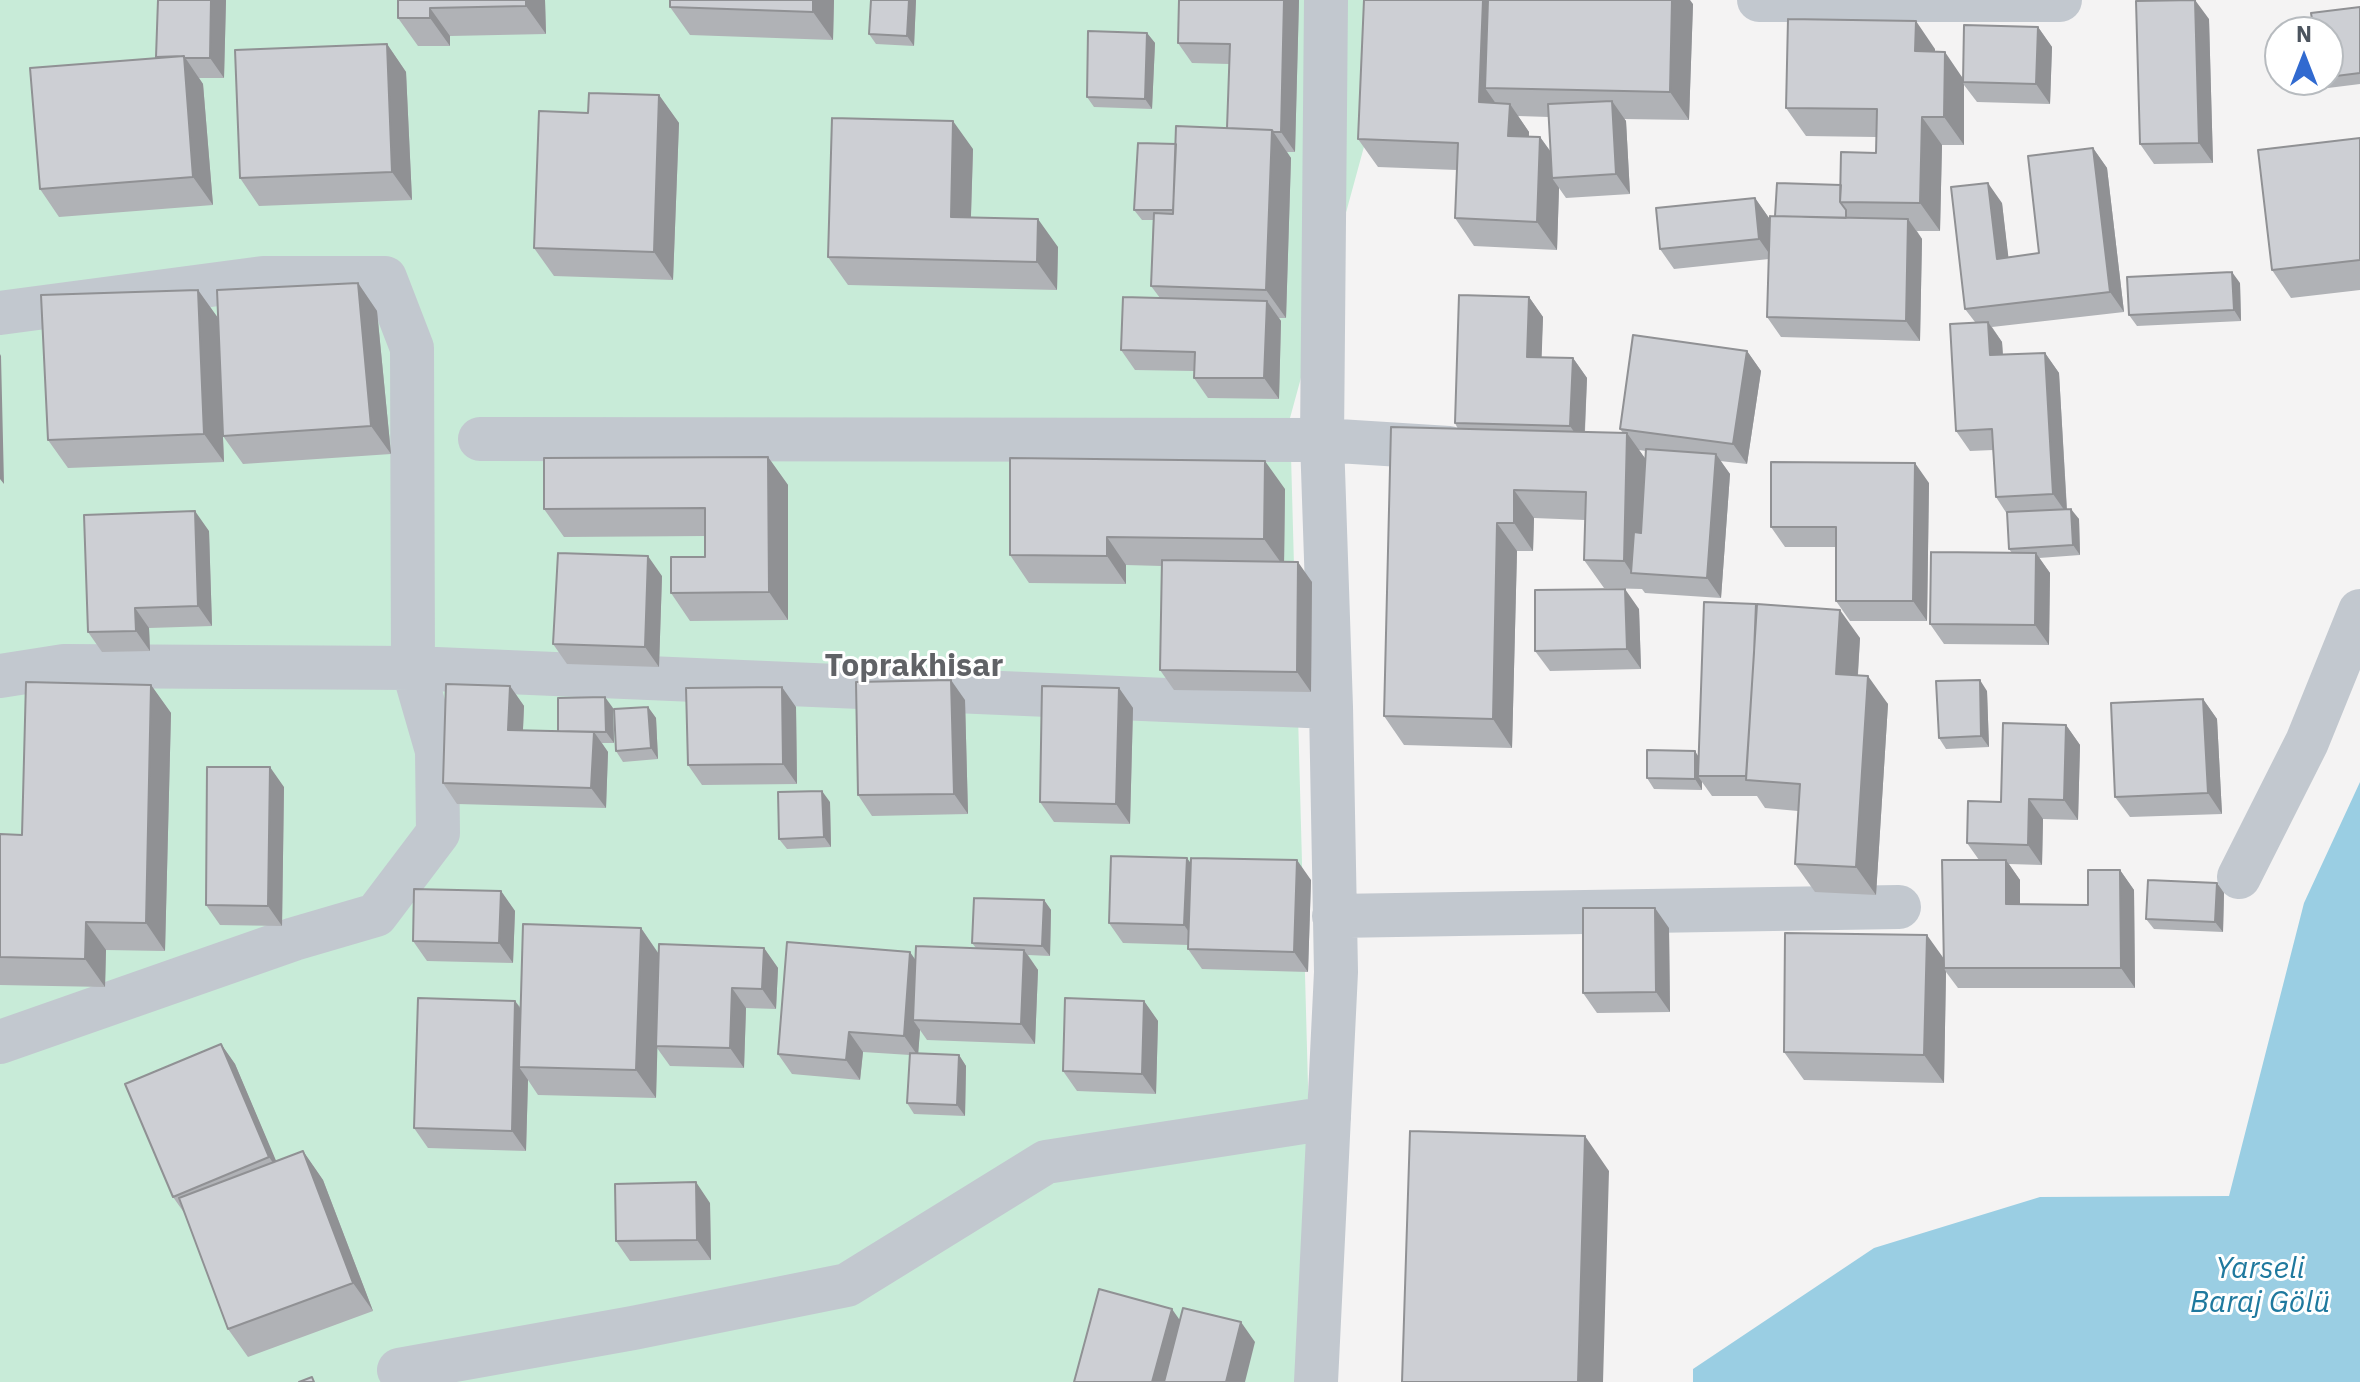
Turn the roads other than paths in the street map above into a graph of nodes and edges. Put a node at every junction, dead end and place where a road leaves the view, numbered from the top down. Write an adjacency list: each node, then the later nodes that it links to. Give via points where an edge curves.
1 (1326, 0): 6 (street)
2 (1759, 0): 3 (street)
3 (2054, 1)
4 (0, 313): 9 (street, via 263,278 385,278 412,348)
5 (480, 439): 6 (street)
6 (1322, 440): 7 (street); 11 (street)
7 (1495, 451)
8 (2360, 611): 12 (street, via 2307,742)
9 (413, 668): 10 (street, via 64,666); 11 (street); 15 (street, via 437,751 438,833 376,915)
10 (0, 676)
11 (1331, 707): 14 (street)
12 (2239, 877)
13 (1899, 907): 14 (street)
14 (1334, 916): 16 (street)
15 (0, 1042)
16 (1329, 1118): 17 (street, via 1046,1162 847,1285); 18 (street)
17 (399, 1370)
18 (1316, 1382)

